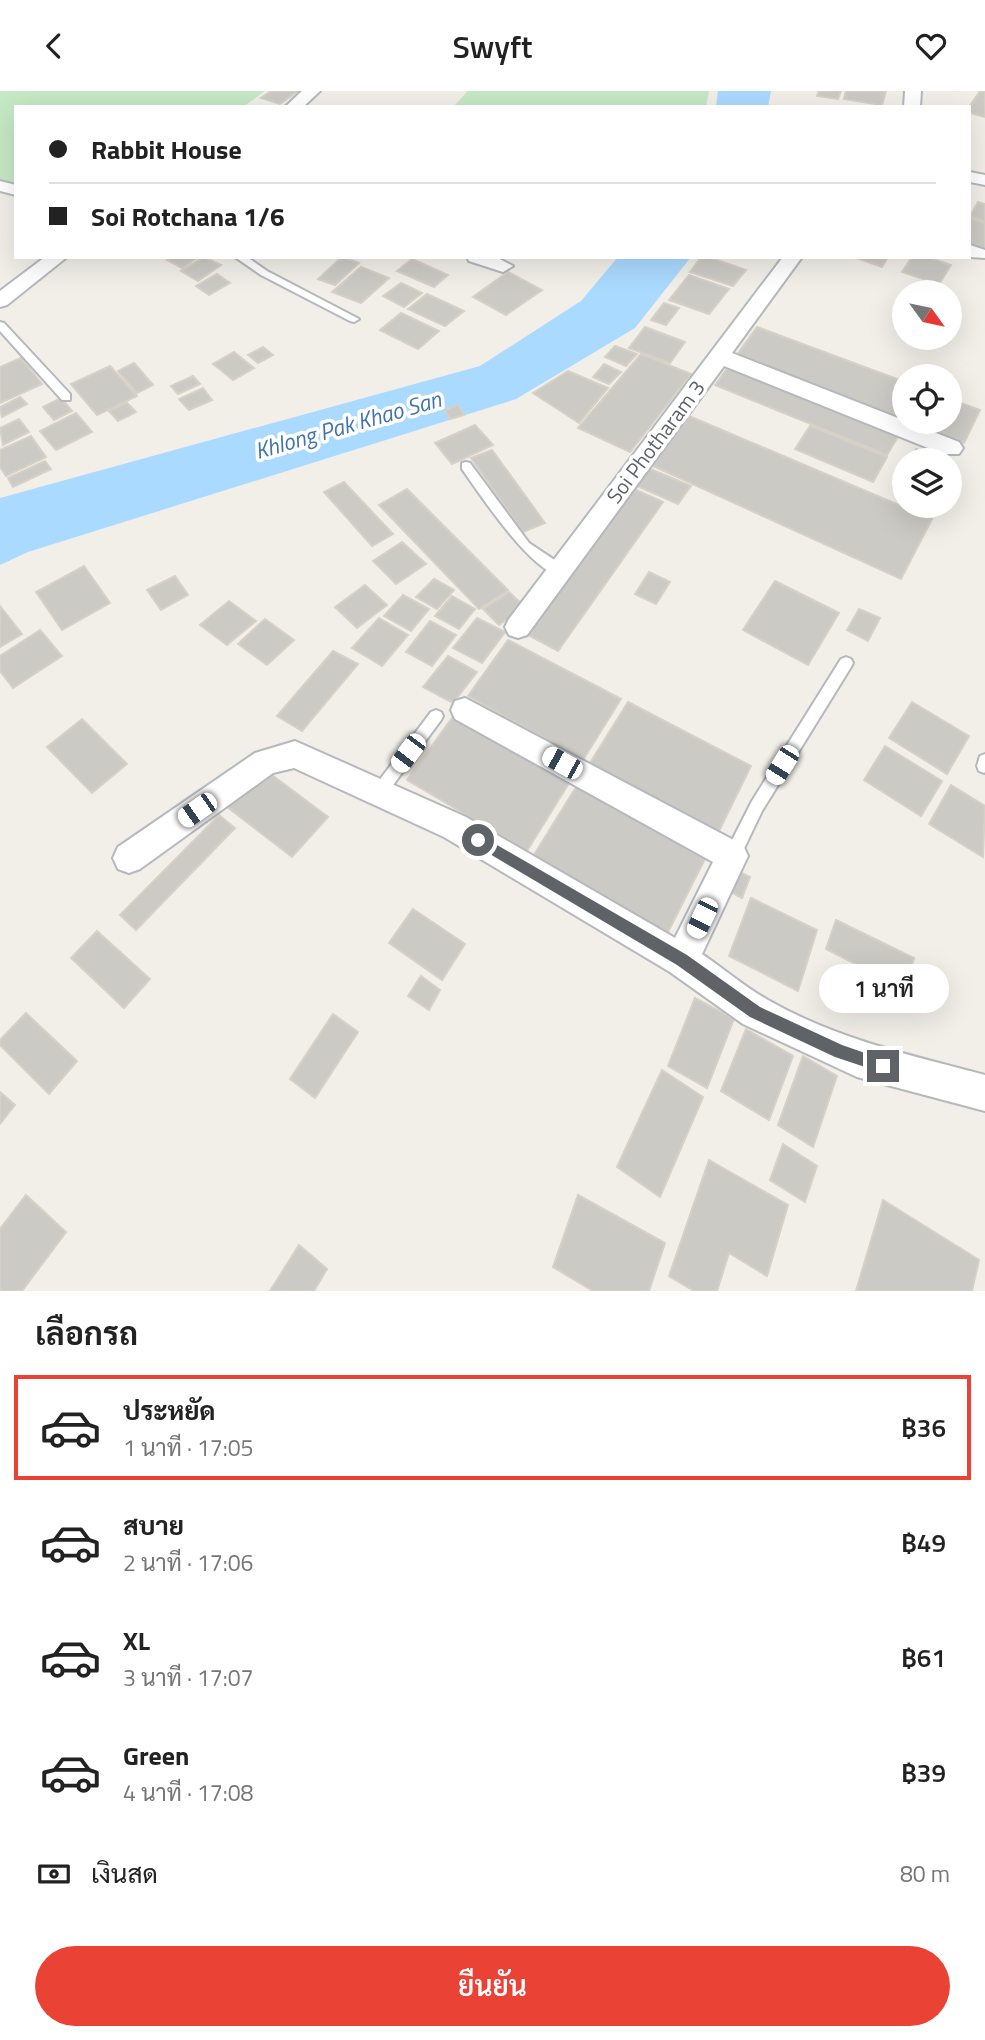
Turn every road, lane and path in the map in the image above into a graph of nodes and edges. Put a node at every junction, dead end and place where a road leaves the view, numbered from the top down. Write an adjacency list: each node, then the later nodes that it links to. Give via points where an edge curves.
1 (312, 91): 2 (street)
2 (295, 105)
3 (55, 259): 8 (street)
4 (243, 259): 9 (lane)
5 (482, 259): 7 (street)
6 (792, 259): 11 (street, Soi Photharam 3)
7 (503, 266)
8 (0, 301)
9 (354, 319)
10 (0, 325): 12 (lane)
11 (719, 356): 13 (street); 15 (street, Soi Photharam 3)
12 (66, 397)
13 (951, 448)
14 (466, 466): 15 (lane, via 526,546)
15 (560, 571): 16 (street, Soi Photharam 3)
16 (518, 627)
17 (846, 663): 20 (lane, via 757,806)
18 (451, 713): 19 (lane); 20 (street)
19 (380, 791): 21 (street, via 295,754 265,762); 22 (street, via 455,827)
20 (733, 856): 22 (street)
21 (129, 858)
22 (682, 960): 23 (street, via 755,1012 806,1037 858,1059)
23 (985, 1093)

